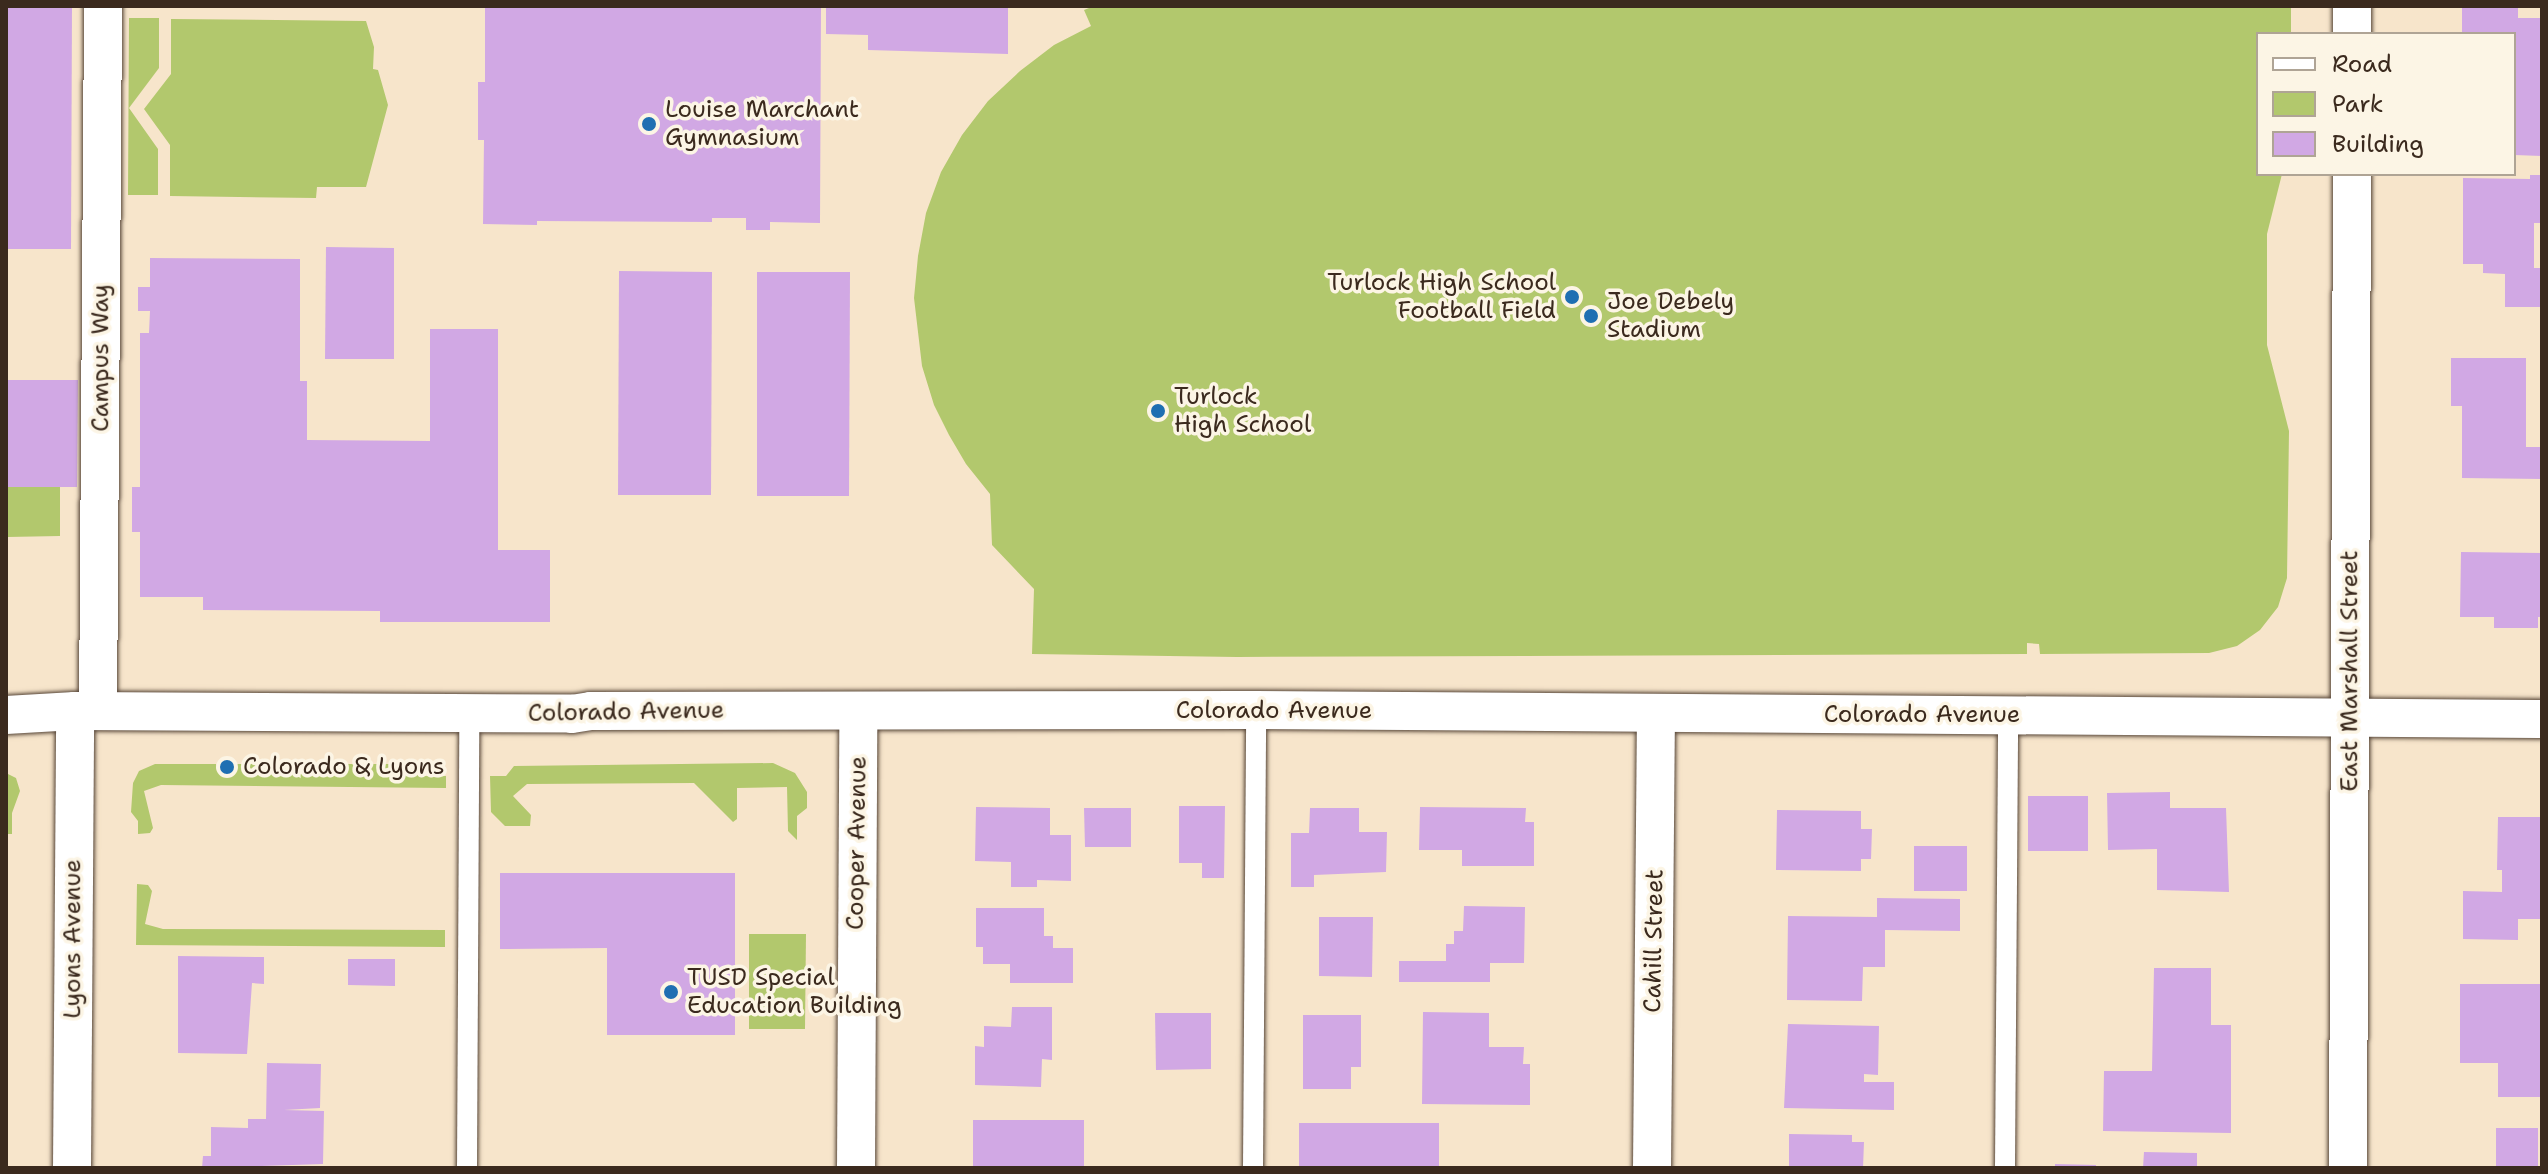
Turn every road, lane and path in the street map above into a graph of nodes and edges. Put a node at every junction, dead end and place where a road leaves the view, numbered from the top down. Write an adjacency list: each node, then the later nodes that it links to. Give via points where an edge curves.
1 (103, 6): 6 (street, Campus Way)
2 (2352, 6): 3 (street)
3 (2352, 32)
4 (2352, 176): 12 (street, East Marshall Street)
5 (1256, 710): 8 (street, Colorado Avenue); 9 (street, Colorado Avenue); 17 (lane)
6 (86, 711): 7 (street, Colorado Avenue); 10 (street, Colorado Avenue); 14 (street, Lyons Avenue)
7 (469, 711): 8 (street, Colorado Avenue); 15 (lane)
8 (858, 711): 16 (street, Cooper Avenue)
9 (1656, 714): 11 (street, Colorado Avenue); 18 (street, Cahill Street)
10 (6, 715)
11 (2008, 715): 12 (street, Colorado Avenue); 19 (lane)
12 (2350, 718): 13 (street, Colorado Avenue); 20 (street, East Marshall Street)
13 (2542, 719)
14 (72, 1168)
15 (467, 1168)
16 (856, 1168)
17 (1253, 1168)
18 (1652, 1168)
19 (2005, 1168)
20 (2348, 1168)

